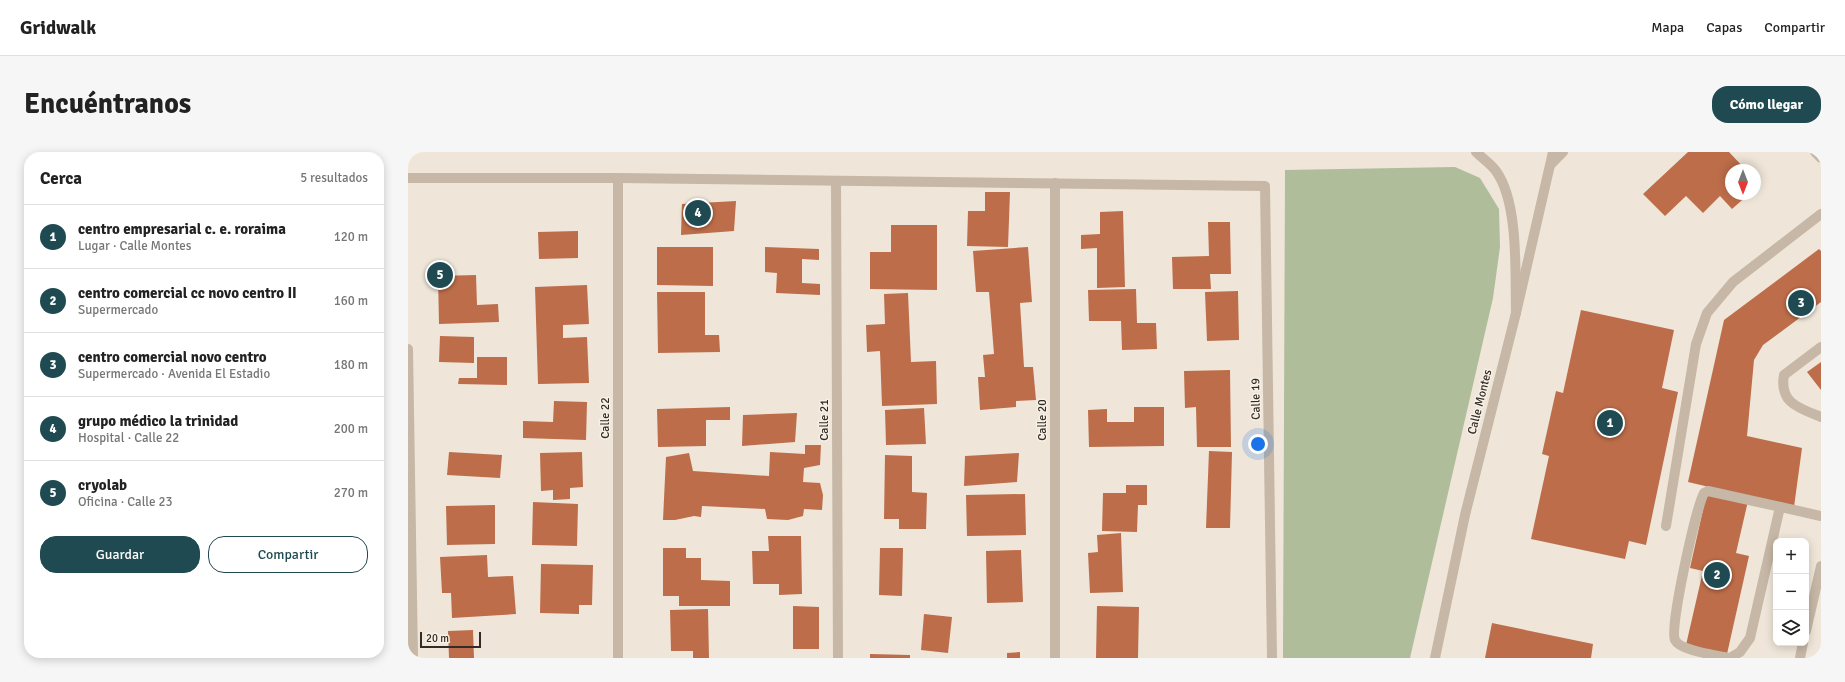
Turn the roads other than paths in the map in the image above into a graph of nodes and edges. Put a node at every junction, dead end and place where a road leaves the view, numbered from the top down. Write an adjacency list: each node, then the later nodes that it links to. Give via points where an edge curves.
1 (1476, 152): 12 (street, via 1496,171 1507,191 1512,213)
2 (1553, 152): 6 (street, Calle Montes)
3 (1563, 152): 6 (street)
4 (1815, 152): 5 (street)
5 (1821, 158)
6 (1551, 164): 12 (street, Calle Montes)
7 (408, 178): 8 (street)
8 (618, 178): 9 (street); 23 (street, Calle 22)
9 (836, 182): 10 (street); 24 (street, Calle 21)
10 (1055, 183): 25 (street, Calle 20); 26 (street, Calle 19, via 1263,185 1266,188)
11 (1821, 214): 18 (street, via 1733,282 1707,313 1696,344)
12 (1516, 313): 27 (street, Calle Montes, via 1465,514)
13 (1821, 347): 15 (street, via 1784,375 1782,385 1786,397 1795,407)
14 (408, 349): 22 (street)
15 (1821, 417)
16 (1780, 507): 17 (street); 28 (street, via 1750,638 1740,652); 28 (street, via 1708,491 1703,495 1682,578 1674,640 1681,647)
17 (1821, 516)
18 (1666, 526)
19 (1821, 566): 20 (street)
20 (1809, 618)
21 (1802, 646): 29 (street)
22 (413, 658)
23 (618, 658)
24 (838, 658)
25 (1055, 658)
26 (1272, 658)
27 (1434, 658)
28 (1730, 658)
29 (1800, 658)

